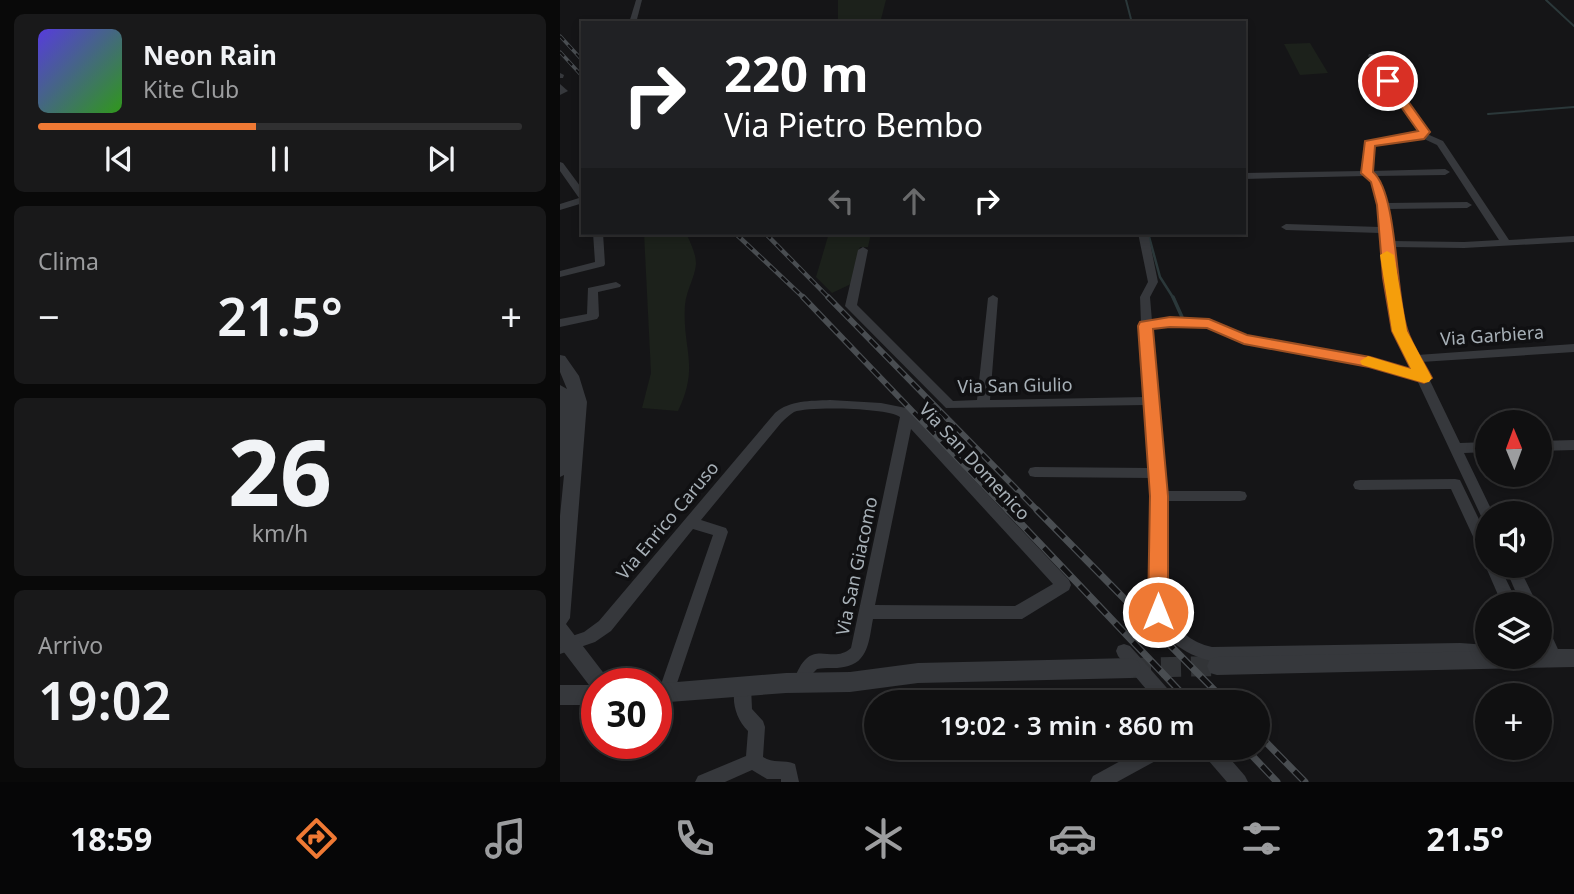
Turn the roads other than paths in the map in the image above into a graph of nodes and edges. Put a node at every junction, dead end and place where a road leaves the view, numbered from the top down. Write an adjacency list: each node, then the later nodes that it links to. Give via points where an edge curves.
1 (639, 0): 2 (street)
2 (633, 21)
3 (1372, 56): 6 (street, via 1423,129)
4 (560, 86): 5 (street, via 564,91)
5 (560, 93)
6 (1422, 135): 9 (street, via 1369,144); 21 (street, via 1440,143)
7 (560, 165): 11 (street)
8 (1445, 172): 9 (street)
9 (1367, 173): 10 (street); 13 (street, via 1376,181)
10 (1246, 176)
11 (581, 195)
12 (581, 199): 15 (street)
13 (1384, 205): 14 (street); 17 (street)
14 (1466, 205)
15 (560, 207)
16 (1286, 227): 17 (street)
17 (1387, 230): 22 (street)
18 (598, 235): 24 (street)
19 (1143, 235): 29 (street, via 1153,282 1145,297)
20 (1574, 239): 21 (street)
21 (1506, 243): 22 (street)
22 (1385, 244): 31 (street, via 1394,310)
23 (863, 250): 36 (street, Via San Giulio, via 851,306 950,405)
24 (600, 264): 25 (street)
25 (560, 274)
26 (616, 285): 28 (street, via 592,290 593,316)
27 (993, 298): 36 (street)
28 (560, 323)
29 (1145, 326): 33 (street, via 1209,324 1244,339 1370,362); 35 (street)
30 (1574, 348): 31 (street, Via Garbiera)
31 (1413, 359): 33 (street)
32 (560, 360): 53 (street, via 572,376 579,402)
33 (1424, 378): 42 (street)
34 (560, 390): 43 (street, via 564,408)
35 (1151, 401): 36 (street, Via San Giulio); 45 (street)
36 (983, 404)
37 (796, 406): 38 (street, Via San Domenico, via 886,406); 50 (street, Via Enrico Caruso, via 774,422)
38 (907, 416): 52 (street, Via San Giacomo); 52 (street, Via San Domenico, via 1064,585 1015,613)
39 (1574, 445): 40 (street)
40 (1552, 446)
41 (1475, 447): 42 (street)
42 (1456, 448): 49 (street)
43 (560, 470)
44 (1035, 472): 45 (street)
45 (1157, 473): 47 (street)
46 (1360, 485): 51 (street, via 1455,484)
47 (1159, 496): 48 (street); 58 (street, via 1158,612 1189,646)
48 (1240, 496)
49 (1481, 501)
50 (691, 523): 54 (street, Via Enrico Caruso, via 599,632); 60 (street, via 721,532)
51 (1475, 526)
52 (866, 612): 61 (street, Via San Giacomo, via 856,656 814,661 803,671)
53 (560, 618)
54 (563, 641): 59 (street)
55 (1475, 651): 58 (street)
56 (1475, 657): 58 (street)
57 (1128, 659): 61 (street); 63 (street)
58 (1209, 659)
59 (587, 668)
60 (670, 668)
61 (800, 683): 62 (street)
62 (743, 686): 64 (street); 69 (street, via 741,702 747,719 757,727)
63 (1157, 690)
64 (672, 692)
65 (560, 695): 66 (street)
66 (581, 695)
67 (1140, 760): 72 (street)
68 (1220, 760): 73 (street)
69 (754, 761): 70 (street); 71 (street, via 767,770 789,770)
70 (704, 782)
71 (790, 782)
72 (1099, 782)
73 (1239, 782)

